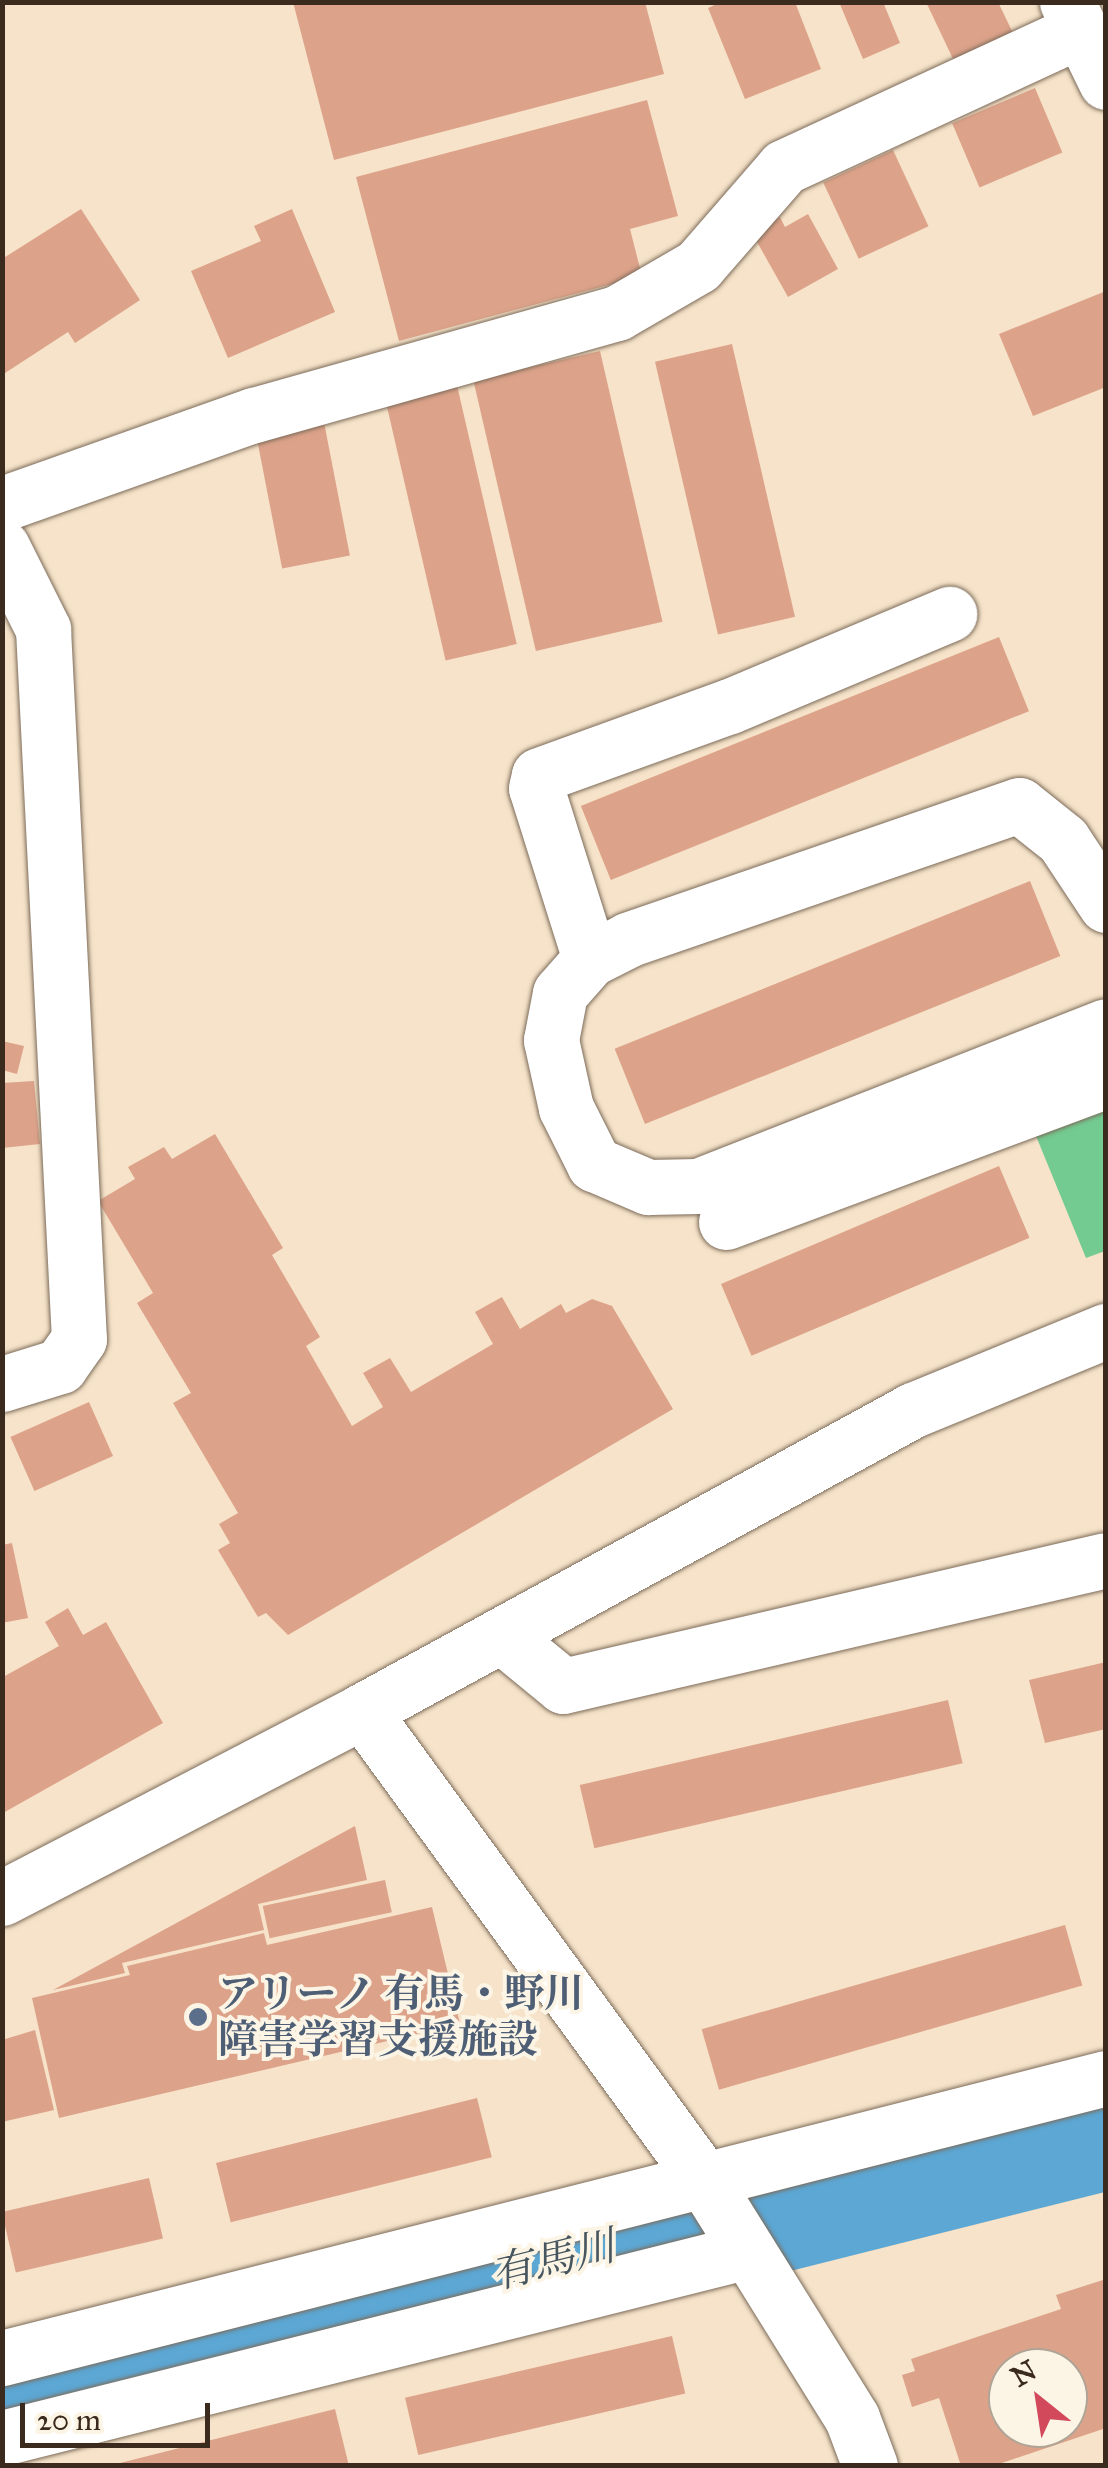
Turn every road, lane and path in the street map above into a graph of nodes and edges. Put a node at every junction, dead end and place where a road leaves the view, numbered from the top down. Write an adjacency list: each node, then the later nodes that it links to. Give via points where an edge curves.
1 (1092, 52): 2 (street, via 784,167 698,266 617,313 254,414)
2 (2, 504)
3 (2, 548): 11 (street, via 44,629 79,1339 60,1366)
4 (950, 614): 6 (street, via 730,706 540,774 536,788)
5 (1106, 905): 6 (street, via 1063,840 1019,805 628,940)
6 (590, 960): 7 (street, via 560,993 550,1040 566,1108 594,1164 648,1186 698,1186 740,1173)
7 (1106, 1026)
8 (1106, 1080): 9 (street)
9 (726, 1222)
10 (1106, 1332): 13 (street, via 914,1410)
11 (2, 1384)
12 (1106, 1560): 13 (street, via 563,1686)
13 (501, 1635): 14 (street)
14 (362, 1712): 15 (street); 17 (street)
15 (2, 1898)
16 (1106, 2078): 17 (street)
17 (704, 2180): 18 (street); 19 (street)
18 (747, 2249): 20 (street); 21 (street, via 852,2418)
19 (2, 2358)
20 (2, 2438)
21 (870, 2466)

